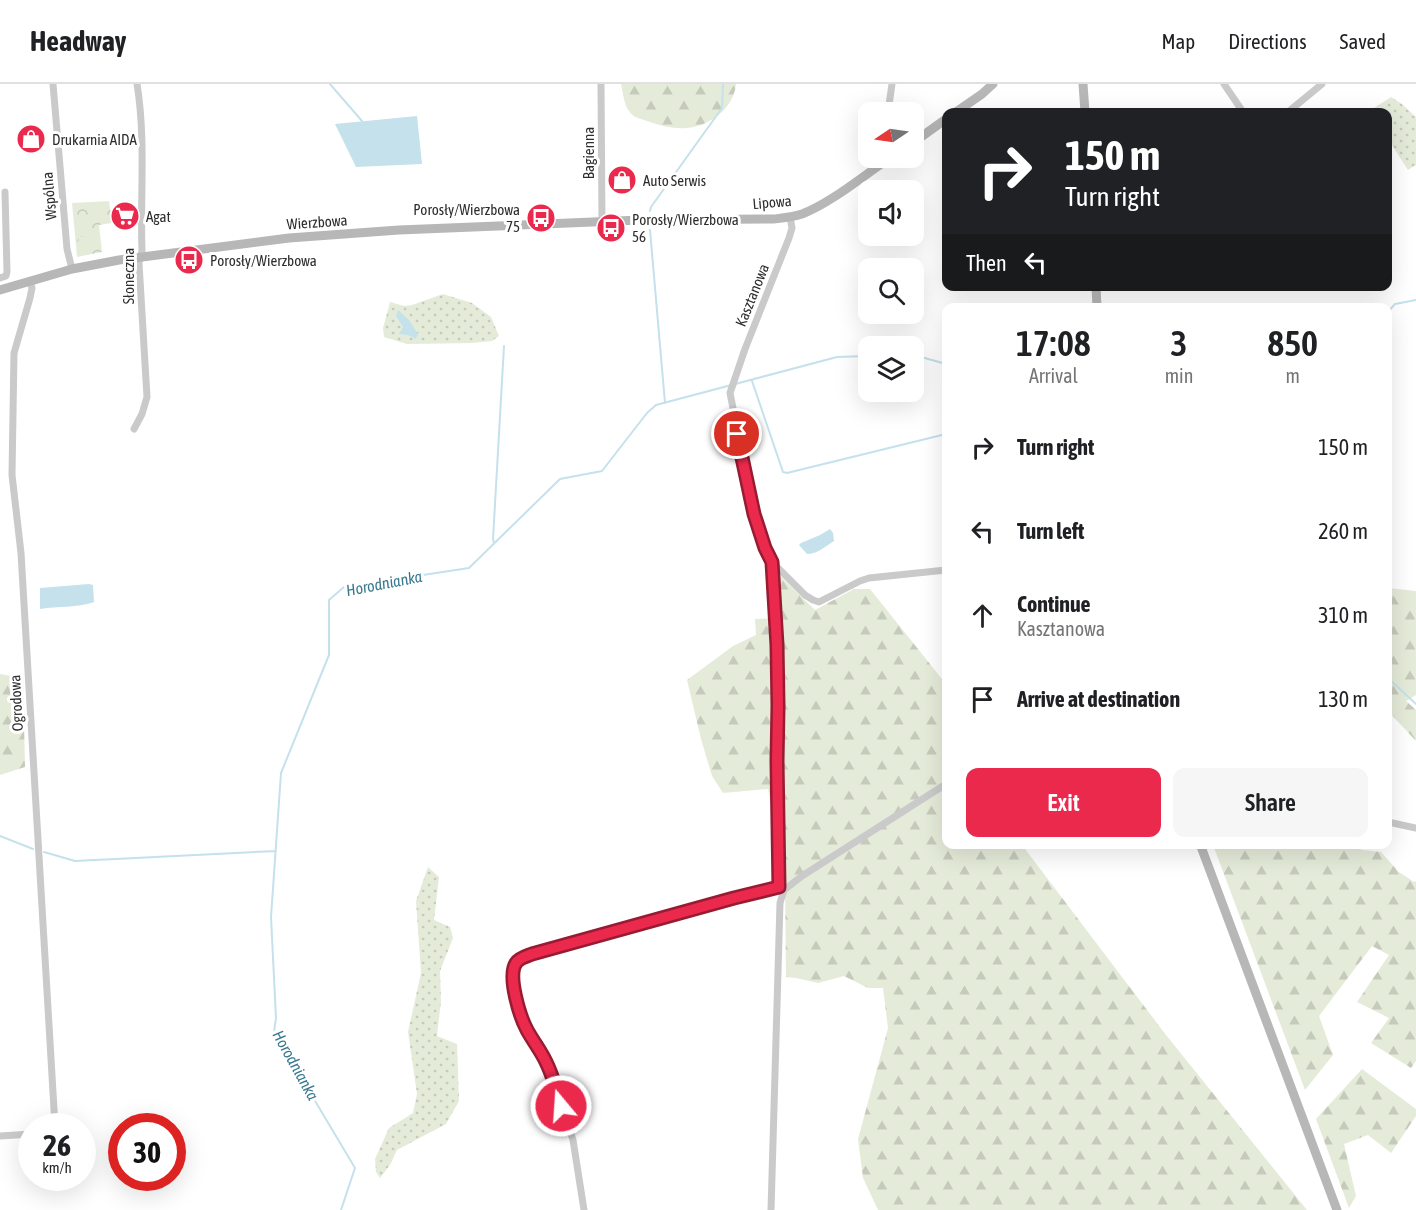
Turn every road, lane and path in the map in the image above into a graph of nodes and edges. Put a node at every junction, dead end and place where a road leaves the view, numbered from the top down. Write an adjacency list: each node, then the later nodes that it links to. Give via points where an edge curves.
1 (53, 84): 23 (street, Wspólna)
2 (137, 84): 22 (street, Słoneczna)
3 (601, 84): 21 (street, Bagienna)
4 (892, 84): 9 (street)
5 (993, 84): 10 (street)
6 (1083, 84): 11 (street)
7 (1224, 84): 12 (street)
8 (1322, 84): 13 (street)
9 (889, 102)
10 (962, 108)
11 (1085, 108)
12 (1240, 108)
13 (1293, 108)
14 (942, 122): 15 (street)
15 (924, 135)
16 (876, 168): 18 (street, Lipowa, via 831,199)
17 (5, 192): 20 (street)
18 (790, 217): 19 (street, Lipowa); 28 (street, Kasztanowa, via 789,238 731,390 754,514)
19 (641, 220): 21 (street, Wierzbowa)
20 (3, 221): 24 (street)
21 (602, 222): 22 (street, Wierzbowa, via 311,237)
22 (140, 256): 23 (street, Wierzbowa); 27 (street, Słoneczna, via 147,397)
23 (72, 270): 25 (street, Wierzbowa)
24 (3, 277): 26 (street)
25 (30, 281): 26 (street, Wierzbowa); 35 (street, Ogrodowa, via 30,298 14,353 12,475 21,553)
26 (5, 289)
27 (134, 429)
28 (772, 562): 29 (street, via 805,595 819,602 869,578); 34 (street)
29 (942, 570)
30 (942, 787): 34 (street)
31 (1392, 823): 32 (street)
32 (1416, 828)
33 (1202, 849): 40 (street)
34 (782, 889): 38 (street, via 734,898 532,954 516,963 512,974 517,999 526,1027 550,1070 573,1140); 39 (street)
35 (54, 1113)
36 (18, 1135): 37 (street)
37 (0, 1136)
38 (584, 1210)
39 (771, 1210)
40 (1337, 1210)

